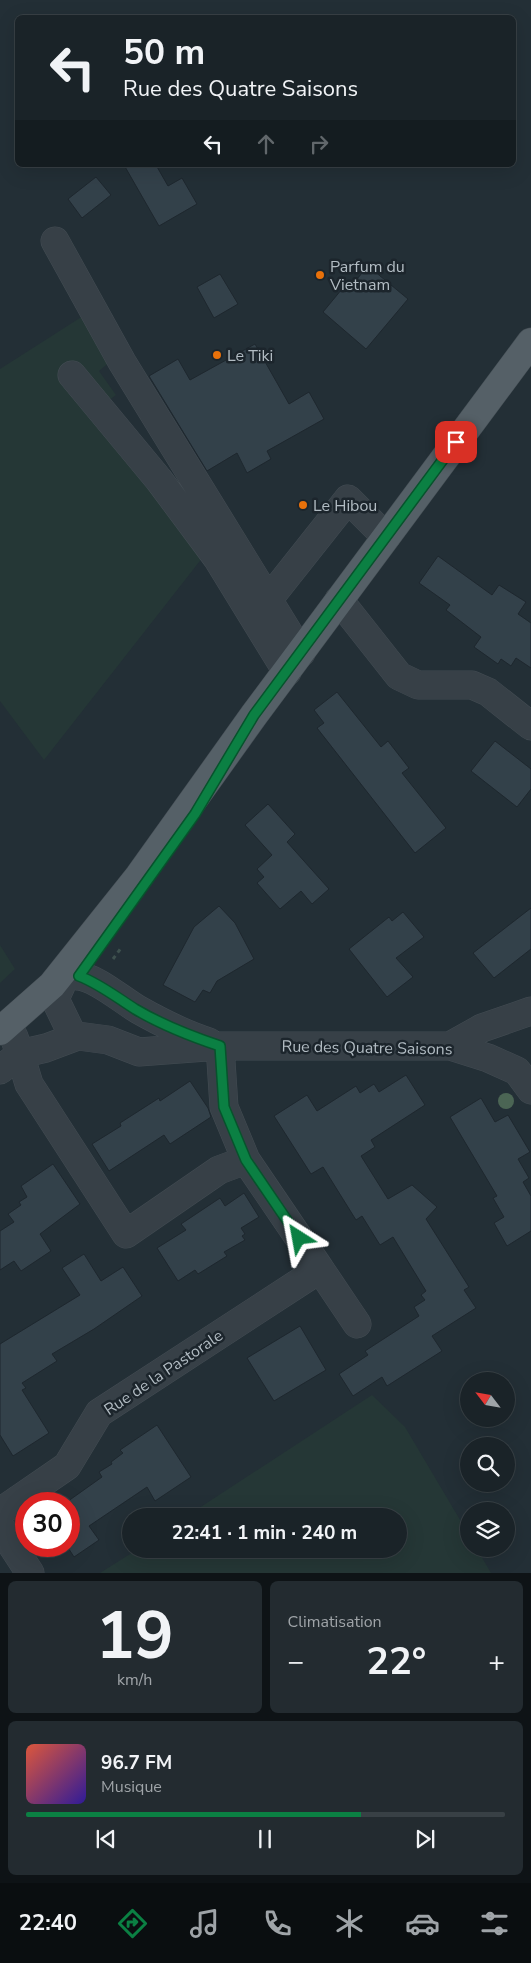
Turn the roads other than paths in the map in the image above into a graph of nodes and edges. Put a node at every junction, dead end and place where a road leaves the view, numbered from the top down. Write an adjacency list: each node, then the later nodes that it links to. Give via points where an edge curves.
1 (55, 241): 5 (street, via 122,362)
2 (531, 342): 4 (main road)
3 (72, 375): 7 (street, via 159,480)
4 (386, 537): 5 (street, via 348,499); 6 (main road)
5 (268, 600): 7 (street)
6 (339, 600): 7 (main road); 9 (street, via 399,676 418,685 472,685 488,692)
7 (294, 662): 8 (main road)
8 (254, 715): 10 (main road); 10 (main road, via 195,814)
9 (531, 726)
10 (63, 984): 12 (street, via 71,1032); 13 (main road); 14 (street, Rue des Quatre Saisons, via 98,983 175,1031)
11 (531, 1011): 15 (street, via 482,1028)
12 (78, 1036): 13 (street, via 46,1048); 14 (street, Rue des Quatre Saisons, via 108,1040 139,1052)
13 (9, 1043): 16 (street); 18 (street, via 29,1084 126,1234 219,1170)
14 (220, 1046): 15 (street, Rue des Quatre Saisons); 18 (street, via 224,1107)
15 (450, 1046): 17 (street, Rue des Quatre Saisons, via 517,1071)
16 (0, 1070)
17 (531, 1090)
18 (246, 1160): 19 (street)
19 (320, 1269): 20 (street); 21 (street, Rue de la Pastorale, via 100,1413 67,1466)
20 (357, 1324)
21 (0, 1512)
22 (0, 1527): 23 (street)
23 (30, 1573)

